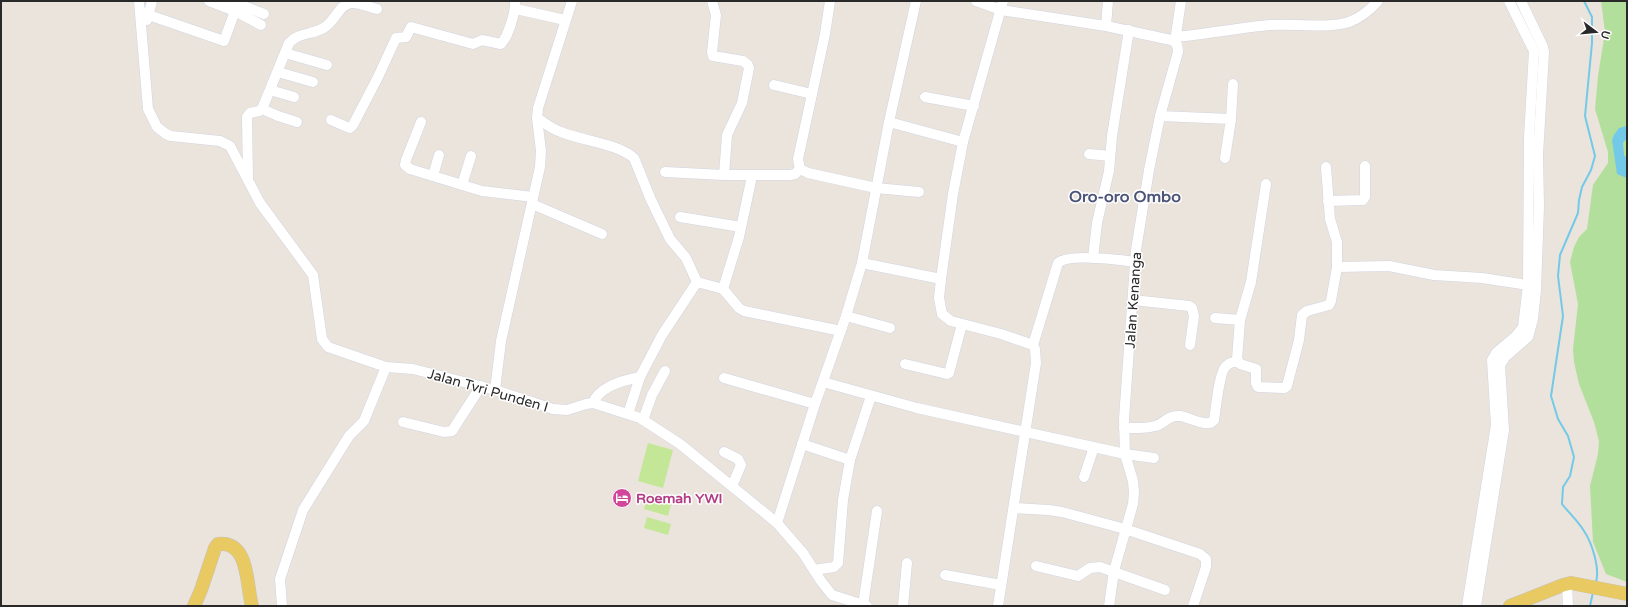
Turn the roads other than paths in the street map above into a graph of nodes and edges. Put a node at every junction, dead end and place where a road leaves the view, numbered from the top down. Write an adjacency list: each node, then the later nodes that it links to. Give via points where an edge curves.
1 (138, 1): 19 (street)
2 (152, 1): 19 (street)
3 (209, 1): 16 (street)
4 (572, 1): 21 (street)
5 (712, 1): 56 (street, via 716,15 713,56 743,61 748,65 742,103 727,135)
6 (830, 1): 34 (street)
7 (916, 1): 45 (street)
8 (976, 1): 17 (street)
9 (1108, 1): 23 (street)
10 (1181, 1): 26 (street, Jalan Kenanga)
11 (1378, 1): 26 (street, via 1362,15 1348,22 1270,25)
12 (1509, 1): 66 (street, via 1534,51 1529,137)
13 (1520, 1): 66 (street, via 1544,52)
14 (254, 5): 16 (street); 20 (street)
15 (515, 5): 21 (street); 42 (street, via 504,40 498,44 482,40 473,44 411,27 406,37 396,38 353,125 350,128)
16 (233, 6): 19 (street, via 224,41); 22 (street)
17 (1002, 6): 23 (street); 37 (street)
18 (377, 9): 27 (street, via 353,3 345,5 326,26 312,33 295,36)
19 (144, 14): 24 (street); 59 (street, via 148,109 157,127 171,136 225,142 230,146)
20 (264, 14)
21 (565, 20): 40 (street)
22 (261, 25)
23 (1106, 26): 25 (street)
24 (145, 28)
25 (1129, 30): 26 (street); 50 (street)
26 (1175, 39): 39 (street, Jalan Kenanga, via 1178,52)
27 (285, 53): 28 (street); 29 (street)
28 (327, 65)
29 (278, 72): 30 (street); 33 (street)
30 (313, 82)
31 (1233, 84): 41 (street)
32 (774, 85): 34 (street)
33 (270, 90): 35 (street); 38 (street)
34 (812, 94): 54 (street, via 798,159)
35 (294, 97)
36 (925, 97): 37 (street)
37 (974, 106): 46 (street)
38 (262, 109): 43 (street); 59 (street, via 250,113 247,117)
39 (1160, 116): 41 (street); 72 (street, Jalan Kenanga, via 1149,170)
40 (537, 118): 64 (street, via 541,151); 76 (street, via 558,131 616,148 634,158 670,239 688,261)
41 (1230, 119): 51 (street)
42 (331, 120)
43 (297, 122)
44 (421, 122): 57 (street, via 405,165)
45 (889, 122): 46 (street); 62 (street)
46 (963, 142): 75 (street, via 949,216)
47 (1089, 154): 50 (street)
48 (439, 155): 57 (street)
49 (471, 156): 61 (street)
50 (1110, 156): 71 (street)
51 (1225, 158)
52 (1365, 166): 65 (street, via 1363,200)
53 (1326, 167): 65 (street)
54 (800, 169): 58 (street, via 790,175); 62 (street)
55 (665, 172): 56 (street)
56 (724, 175): 58 (street)
57 (433, 176): 61 (street)
58 (752, 176): 69 (street)
59 (250, 183): 90 (street, Jalan Tvri Punden I, via 260,202 313,275 324,343 334,350)
60 (1266, 184): 82 (street, via 1251,282)
61 (462, 185): 64 (street)
62 (876, 188): 63 (street); 73 (street)
63 (919, 192)
64 (532, 200): 70 (street); 96 (street, via 501,341)
65 (1328, 201): 74 (street, via 1337,242)
66 (1534, 206): 68 (street)
67 (680, 217): 69 (street)
68 (1533, 223): 77 (street); 103 (street, via 1536,290 1532,326 1528,337 1505,357 1500,365)
69 (741, 227): 78 (street)
70 (602, 234)
71 (1093, 258): 72 (street); 86 (street, via 1063,259 1058,263)
72 (1136, 262): 79 (street, Jalan Kenanga)
73 (862, 264): 75 (street); 80 (street)
74 (1337, 267): 77 (street, via 1389,266 1434,275 1482,278); 88 (street, via 1329,305 1307,311 1301,318 1299,340 1289,381 1284,388 1258,387 1256,369)
75 (941, 279): 83 (street, via 939,298 942,314 947,319)
76 (697, 282): 78 (street); 92 (street, via 662,335)
77 (1528, 285): 103 (street, via 1523,327 1492,360)
78 (723, 289): 85 (street, via 744,311)
79 (1133, 300): 87 (street, via 1192,308 1194,316); 104 (street, Jalan Kenanga)
80 (846, 316): 84 (street); 85 (street)
81 (1215, 318): 82 (street)
82 (1240, 320): 88 (street)
83 (962, 324): 86 (street); 89 (street, via 949,373)
84 (890, 328)
85 (840, 331): 94 (street)
86 (1033, 345): 105 (street, via 1036,363)
87 (1190, 345)
88 (1238, 362): 104 (street, via 1232,362 1223,370 1213,422 1208,424 1172,416 1160,425)
89 (905, 364)
90 (386, 368): 95 (street, Jalan Tvri Punden I, via 413,369); 132 (street, via 364,421 349,436 300,517 280,579)
91 (665, 371): 101 (street, via 652,394)
92 (640, 377): 98 (street, via 626,379 610,387 598,395); 100 (street)
93 (724, 378): 99 (street)
94 (823, 382): 97 (street); 99 (street)
95 (481, 386): 96 (street, Jalan Tvri Punden I); 102 (street, via 452,431 444,432)
96 (495, 390): 98 (street, Jalan Tvri Punden I, via 553,409 567,410)
97 (871, 396): 105 (street); 111 (street)
98 (593, 404): 100 (street, Jalan Tvri Punden I)
99 (815, 404): 106 (street)
100 (628, 414): 101 (street, Jalan Tvri Punden I)
101 (643, 420): 113 (street, Jalan Tvri Punden I, via 680,444)
102 (403, 422)
103 (1500, 424): 137 (street); 138 (street)
104 (1124, 428): 109 (street, Jalan Kenanga)
105 (1025, 431): 107 (street); 114 (street)
106 (802, 444): 111 (street); 116 (street)
107 (1094, 447): 109 (street); 112 (street)
108 (724, 452): 113 (street, via 738,459 741,465)
109 (1125, 454): 110 (street); 117 (street, Jalan Kenanga, via 1134,493)
110 (1154, 458)
111 (850, 460): 120 (street, via 843,500 838,563 834,567)
112 (1084, 476)
113 (732, 486): 116 (street, Jalan Tvri Punden I)
114 (1014, 508): 117 (street, via 1055,510); 123 (street)
115 (877, 511): 129 (street)
116 (777, 523): 120 (street, Jalan Tvri Punden I, via 803,552)
117 (1125, 529): 121 (street, Jalan Kenanga); 136 (street, via 1204,557 1206,567)
118 (907, 563): 133 (street)
119 (1036, 566): 121 (street, via 1078,576 1094,567)
120 (814, 570): 129 (street, Jalan Tvri Punden I, via 832,595)
121 (1114, 571): 126 (street); 135 (street, Jalan Kenanga)
122 (945, 575): 123 (street)
123 (1001, 584): 134 (street)
124 (1567, 584): 125 (main road); 139 (main road); 140 (street)
125 (1596, 588): 127 (main road); 128 (main road)
126 (1165, 590)
127 (1627, 594)
128 (1627, 603)
129 (865, 605)
130 (194, 606): 131 (main road, via 202,590 215,548 221,544 234,547 241,556)
131 (252, 606)
132 (282, 606)
133 (903, 606)
134 (998, 606)
135 (1109, 606)
136 (1193, 606)
137 (1467, 606)
138 (1476, 606)
139 (1510, 606)
140 (1568, 606)

